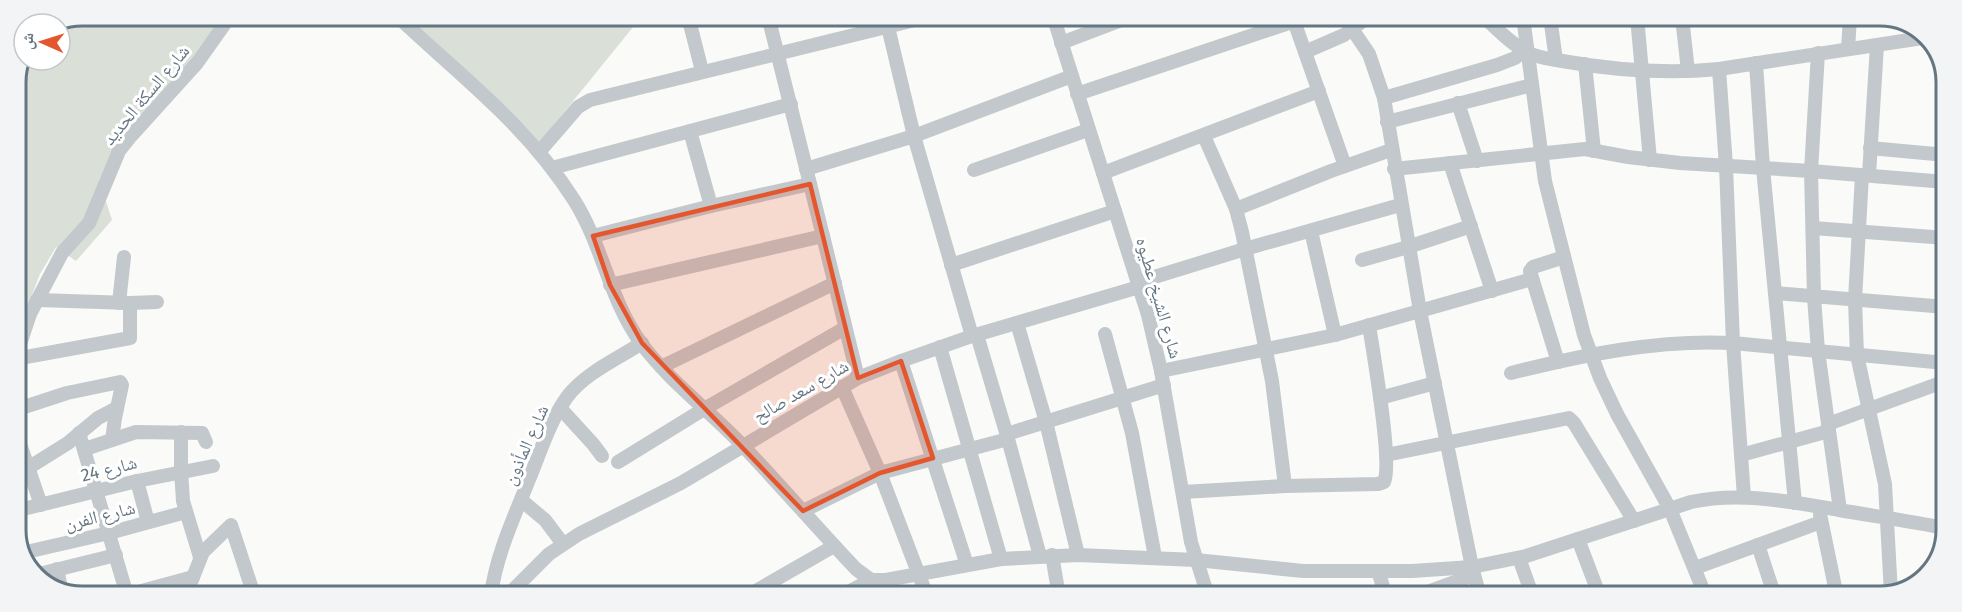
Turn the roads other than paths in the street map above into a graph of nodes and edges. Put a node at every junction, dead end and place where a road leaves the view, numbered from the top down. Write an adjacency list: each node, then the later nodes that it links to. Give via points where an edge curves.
1 (223, 26): 92 (street, شارع السكة الحديد, via 197,63 124,143 89,223 62,253)
2 (408, 26): 50 (street, via 508,116)
3 (691, 26): 33 (street)
4 (771, 26): 26 (street)
5 (872, 26): 26 (street)
6 (880, 26): 45 (street)
7 (1056, 26): 21 (street, شارع الشيخ عطيوه)
8 (1106, 26): 21 (street)
9 (1279, 26): 38 (street)
10 (1301, 26): 24 (street)
11 (1351, 26): 19 (street)
12 (1357, 26): 19 (street)
13 (1495, 26): 25 (street)
14 (1524, 26): 25 (street)
15 (1551, 26): 28 (street)
16 (1636, 26): 31 (street)
17 (1683, 26): 34 (street)
18 (1849, 26): 23 (street)
19 (1353, 29): 24 (street); 39 (street, via 1374,65)
20 (1917, 39): 22 (street)
21 (1061, 43): 35 (street, شارع الشيخ عطيوه)
22 (1877, 45): 23 (street); 47 (street)
23 (1848, 49): 27 (street)
24 (1305, 52): 37 (street)
25 (1527, 52): 28 (street); 36 (street); 39 (street, via 1508,62)
26 (778, 53): 33 (street); 41 (street)
27 (1818, 53): 29 (street); 63 (street)
28 (1556, 60): 30 (street)
29 (1756, 63): 32 (street); 59 (street)
30 (1585, 64): 31 (street); 49 (street)
31 (1641, 69): 34 (street); 54 (street)
32 (1719, 69): 34 (street); 57 (street)
33 (702, 71): 50 (street, via 590,100 578,107)
34 (1688, 71)
35 (1072, 76): 38 (street, شارع الشيخ عطيوه); 45 (street)
36 (1532, 85): 40 (street); 51 (street)
37 (1319, 92): 46 (street); 56 (street)
38 (1077, 94): 43 (street, شارع الشيخ عطيوه)
39 (1384, 98): 42 (street)
40 (1458, 103): 42 (street); 53 (street)
41 (791, 104): 44 (street); 61 (street)
42 (1387, 122): 48 (street)
43 (1088, 130): 62 (street); 64 (street, شارع الشيخ عطيوه)
44 (690, 131): 58 (street); 69 (street)
45 (914, 136): 61 (street); 84 (street)
46 (1204, 136): 64 (street); 70 (street)
47 (1870, 148): 52 (street); 65 (street)
48 (1391, 150): 56 (street); 60 (street)
49 (1594, 151): 51 (street); 54 (street)
50 (540, 152): 58 (street)
51 (1541, 154): 53 (street); 82 (street)
52 (1936, 154)
53 (1477, 160): 55 (street)
54 (1650, 160): 57 (street)
55 (1450, 163): 60 (street); 72 (street)
56 (1345, 166): 70 (street)
57 (1726, 166): 59 (street); 105 (street)
58 (552, 168): 76 (street)
59 (1763, 168): 63 (street); 90 (street)
60 (1394, 169): 68 (street)
61 (806, 170): 67 (street)
62 (974, 170)
63 (1811, 171): 65 (street); 73 (street)
64 (1103, 173): 71 (street, شارع الشيخ عطيوه)
65 (1865, 175): 66 (street); 75 (street)
66 (1936, 181)
67 (810, 184): 69 (street); 77 (street)
68 (1401, 205): 74 (street, شارع سعد صالح); 79 (street)
69 (711, 206): 76 (street)
70 (1236, 209): 80 (street)
71 (1115, 211): 84 (street); 87 (street, شارع الشيخ عطيوه)
72 (1471, 226): 79 (street); 89 (street)
73 (1813, 228): 75 (street); 91 (street)
74 (1311, 231): 80 (street, شارع سعد صالح); 103 (street)
75 (1859, 231): 78 (street); 93 (street)
76 (593, 236): 88 (street)
77 (823, 236): 86 (street); 88 (street)
78 (1936, 237)
79 (1408, 248): 83 (street); 97 (street)
80 (1245, 249): 87 (street, شارع سعد صالح); 109 (street)
81 (124, 256): 95 (street)
82 (1564, 257): 85 (street, via 1531,268); 111 (street)
83 (1362, 260)
84 (951, 265): 104 (street)
85 (1532, 279): 89 (street); 115 (street)
86 (834, 283): 101 (street); 117 (street)
87 (1138, 284): 98 (street, شارع سعد صالح); 120 (street, شارع الشيخ عطيوه)
88 (610, 285): 106 (street)
89 (1492, 291): 97 (street)
90 (1775, 293): 91 (street); 108 (street)
91 (1814, 297): 93 (street); 110 (street)
92 (37, 300): 95 (street); 99 (street, شارع السكة الحديد)
93 (1855, 300): 96 (street); 112 (street)
94 (157, 302): 95 (street)
95 (125, 303): 113 (street, via 130,338)
96 (1936, 306)
97 (1420, 311): 100 (street); 121 (street)
98 (1017, 323): 104 (street, شارع سعد صالح); 131 (street)
99 (26, 324)
100 (1369, 325): 103 (street); 125 (street)
101 (845, 328): 119 (street); 129 (street)
102 (1105, 334): 124 (street)
103 (1335, 335): 109 (street)
104 (975, 336): 107 (street, شارع سعد صالح); 135 (street)
105 (1732, 343): 108 (street); 111 (street, via 1677,344); 144 (street)
106 (642, 344): 117 (street); 128 (street, شارع المأذون, via 591,374)
107 (940, 347): 114 (street, شارع سعد صالح); 141 (street)
108 (1779, 348): 110 (street); 138 (street)
109 (1266, 349): 120 (street); 155 (street)
110 (1818, 351): 112 (street); 132 (street)
111 (1591, 355): 115 (street); 164 (street, via 1617,414)
112 (1857, 355): 116 (street); 130 (street)
113 (26, 357)
114 (901, 361): 119 (street, شارع سعد صالح); 146 (street)
115 (1558, 362): 118 (street)
116 (1936, 362)
117 (661, 367): 129 (street)
118 (1511, 373)
119 (858, 378): 123 (street, شارع سعد صالح)
120 (1163, 378): 124 (street); 157 (street, شارع الشيخ عطيوه)
121 (1435, 383): 125 (street); 139 (street)
122 (1936, 385): 130 (street)
123 (842, 387): 140 (street, شارع سعد صالح); 153 (street)
124 (1123, 398): 131 (street); 183 (street)
125 (1380, 398): 143 (street)
126 (26, 406): 127 (street, via 118,381 122,385)
127 (117, 408): 134 (street); 136 (street)
128 (561, 409): 145 (street); 159 (street, شارع المأذون)
129 (705, 409): 140 (street); 148 (street)
130 (1869, 409): 132 (street); 168 (street, via 1884,475)
131 (1046, 422): 135 (street); 180 (street)
132 (1829, 428): 138 (street); 165 (street)
133 (181, 432): 136 (street, via 136,432); 137 (street, via 201,433); 151 (street)
134 (80, 433): 142 (street); 150 (street)
135 (1008, 437): 141 (street); 181 (street)
136 (112, 440): 142 (street)
137 (206, 442)
138 (1789, 442): 144 (street); 160 (street)
139 (1447, 444): 143 (street); 169 (street, via 1569,418); 191 (street)
140 (742, 445): 166 (street); 175 (street, شارع سعد صالح, via 681,483)
141 (970, 449): 146 (street); 185 (street)
142 (85, 450): 156 (street)
143 (1386, 455): 155 (street, via 1386,479 1381,484)
144 (1741, 455): 158 (street)
145 (602, 456)
146 (933, 458): 153 (street); 187 (street)
147 (26, 462): 150 (street)
148 (618, 462)
149 (213, 466): 151 (street, شارع 24)
150 (29, 471): 152 (street); 161 (street)
151 (181, 471): 154 (street, شارع 24); 167 (street)
152 (26, 473)
153 (880, 473): 166 (street); 193 (street)
154 (137, 481): 156 (street, شارع 24); 170 (street)
155 (1285, 486): 157 (street)
156 (97, 490): 161 (street, شارع 24); 173 (street)
157 (1183, 492): 186 (street, شارع الشيخ عطيوه)
158 (1744, 497): 160 (street); 164 (street, via 1706,499)
159 (521, 500): 175 (street, via 545,520); 195 (street, شارع المأذون)
160 (1795, 503): 162 (street)
161 (41, 504): 163 (street, شارع 24)
162 (1818, 507): 165 (street); 171 (street)
163 (26, 508)
164 (1670, 509): 169 (street); 188 (street)
165 (1840, 510): 168 (street)
166 (803, 511): 177 (street)
167 (186, 512): 170 (street, شارع الفرن); 182 (street)
168 (1888, 518): 172 (street); 198 (street)
169 (1634, 521): 174 (street)
170 (148, 522): 173 (street, شارع الفرن)
171 (1821, 522): 176 (street); 218 (street)
172 (1936, 527)
173 (109, 533): 178 (street, شارع الفرن); 179 (street)
174 (1578, 539): 184 (street); 215 (street)
175 (562, 544): 205 (street, شارع سعد صالح, via 536,565)
176 (1758, 545): 188 (street); 217 (street)
177 (834, 546): 196 (street); 206 (street)
178 (30, 551)
179 (116, 555): 189 (street); 199 (street)
180 (1078, 555): 181 (street); 183 (street)
181 (1046, 556): 185 (street); 209 (street)
182 (200, 557): 194 (street); 202 (street, via 231,525)
183 (1155, 557): 186 (street)
184 (1519, 558): 191 (street); 214 (street)
185 (1001, 559): 187 (street)
186 (1196, 560): 190 (street, via 1303,571); 210 (street, شارع الشيخ عطيوه)
187 (967, 565): 193 (street)
188 (1695, 568): 216 (street)
189 (57, 570): 192 (street); 197 (street)
190 (1378, 571): 191 (street); 211 (street)
191 (1473, 571): 212 (street); 213 (street)
192 (45, 573)
193 (920, 574): 196 (street); 208 (street)
194 (194, 577): 200 (street); 201 (street)
195 (493, 578): 203 (street, شارع المأذون); 204 (street)
196 (871, 580): 207 (street)
197 (60, 582)
198 (1891, 585)
199 (125, 586)
200 (160, 586)
201 (190, 586)
202 (251, 586)
203 (492, 586)
204 (506, 586)
205 (520, 586)
206 (764, 586)
207 (860, 586)
208 (924, 586)
209 (1056, 586)
210 (1205, 586)
211 (1383, 586)
212 (1439, 586)
213 (1477, 586)
214 (1529, 586)
215 (1596, 586)
216 (1702, 586)
217 (1771, 586)
218 (1833, 586)

